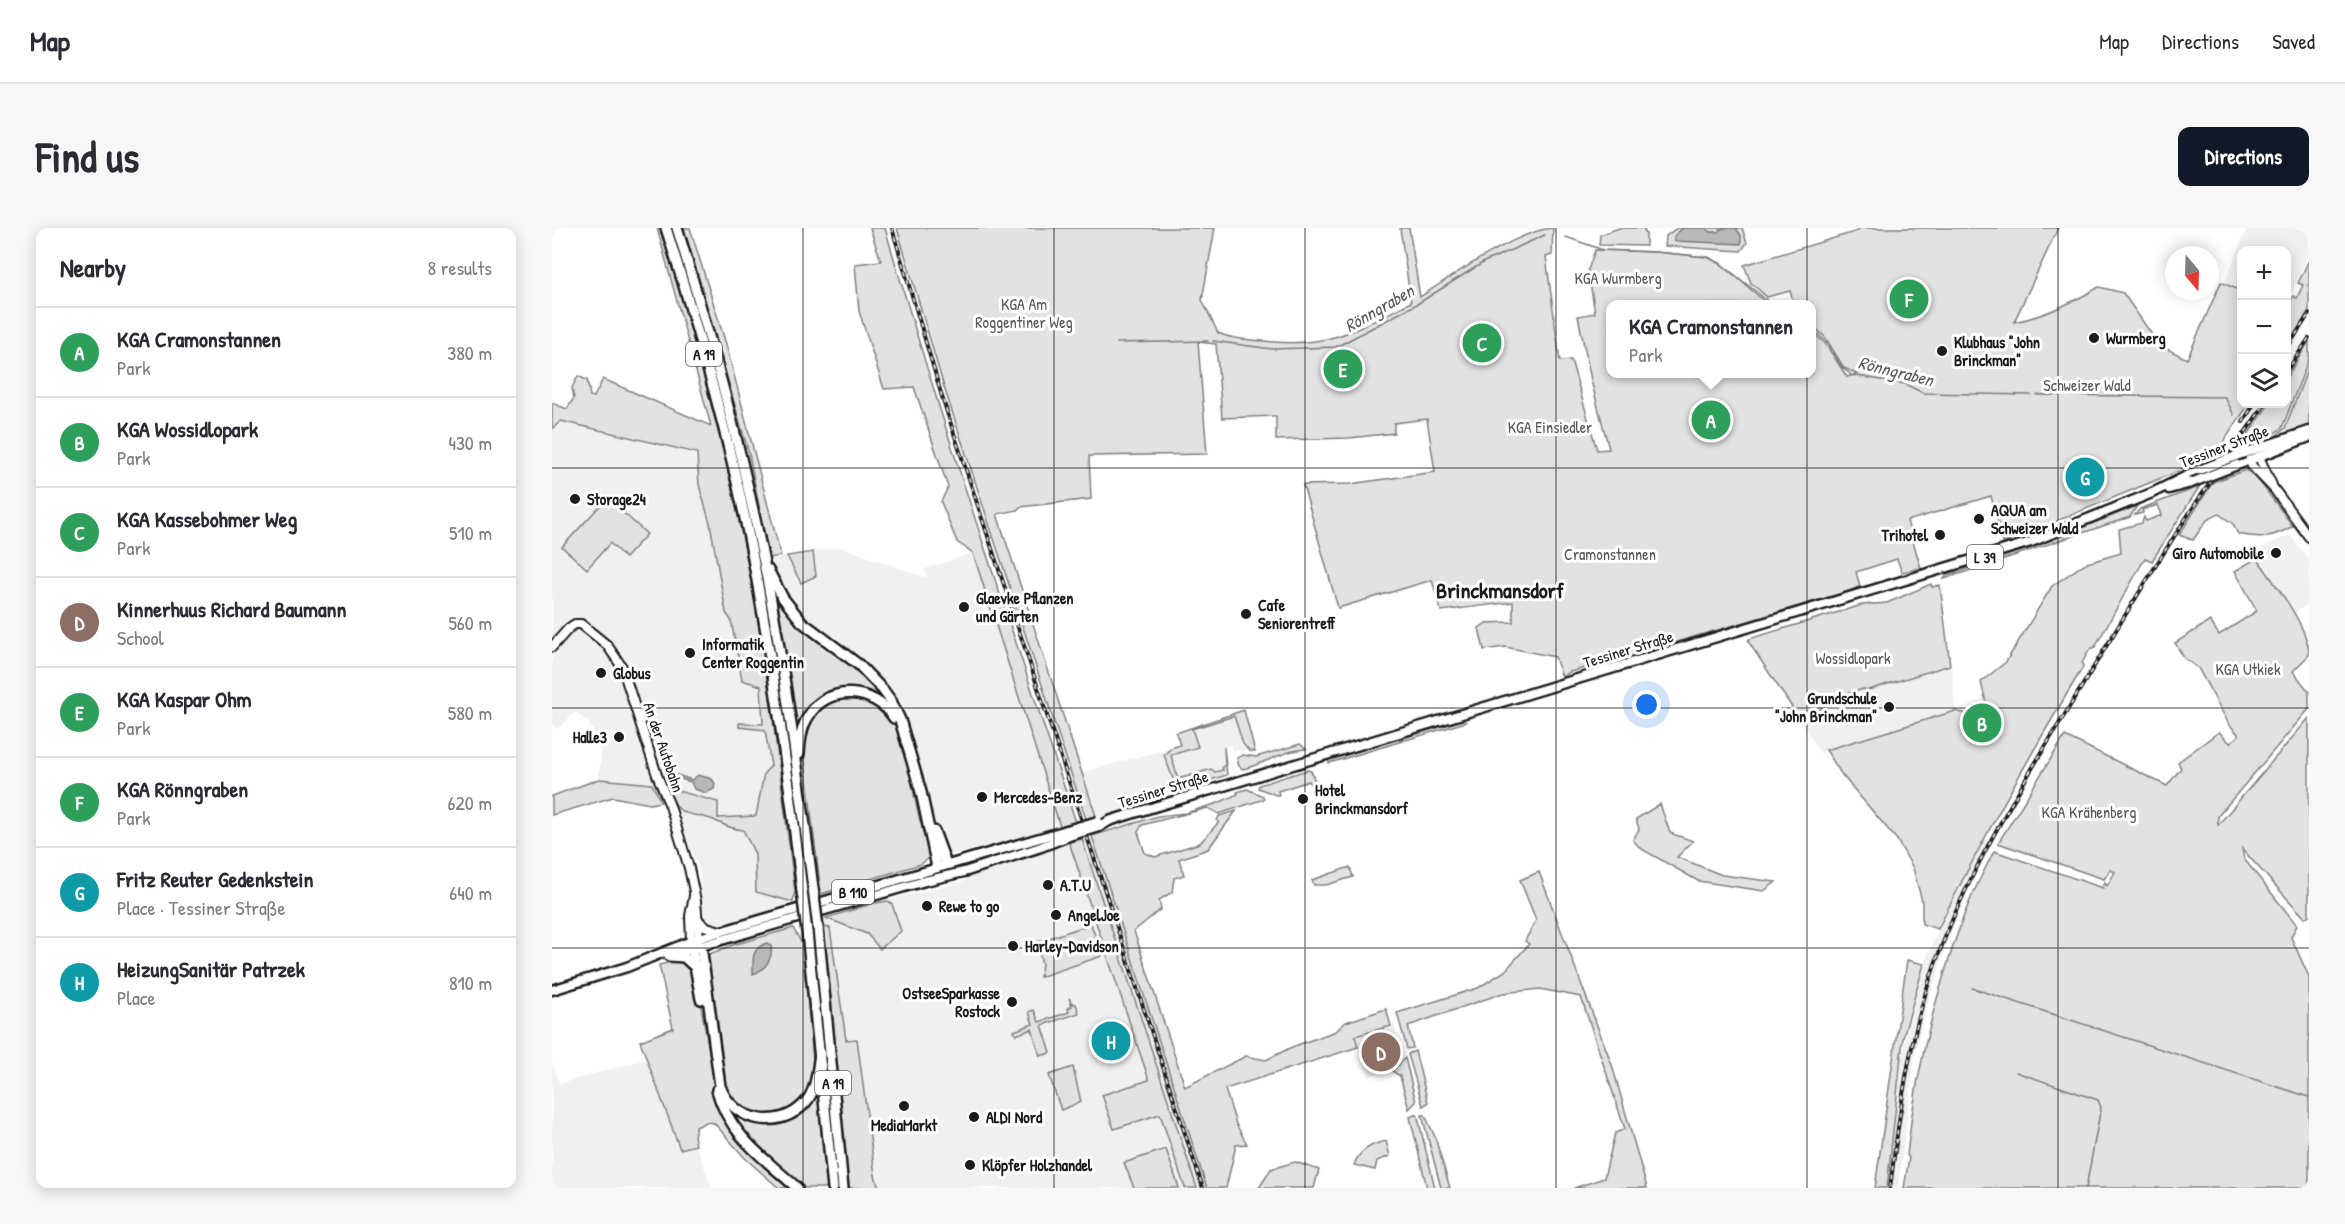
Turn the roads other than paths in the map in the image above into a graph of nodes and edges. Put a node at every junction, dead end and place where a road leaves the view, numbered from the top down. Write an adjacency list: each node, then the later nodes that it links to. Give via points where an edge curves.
1 (666, 228): 26 (highway, A 19, bridge, via 708,370 751,552 779,710)
2 (677, 228): 10 (highway, A 19, via 717,366)
3 (2309, 431): 5 (main road, Tessiner Straße / L 39)
4 (2309, 437): 5 (main road, Tessiner Straße / L 39)
5 (2258, 453): 6 (main road, Tessiner Straße / L 39); 7 (street)
6 (2247, 455): 7 (street, via 2262,479); 8 (main road, Tessiner Straße / L 39, bridge, via 2199,470); 8 (main road, Tessiner Straße / L 39, bridge, via 2237,465)
7 (2274, 489): 9 (street)
8 (2152, 494): 14 (main road, Tessiner Straße / L 39, bridge, via 2023,545)
9 (2309, 537)
10 (764, 562): 12 (highway, via 783,598 802,622 859,665 883,690); 13 (highway, A 19)
11 (552, 647): 18 (street, An der Autobahn, via 574,624 581,624 611,650 626,676 670,806)
12 (905, 737): 13 (highway, via 893,716 877,700 855,693 834,695 807,718); 15 (highway)
13 (797, 765): 29 (highway, A 19, bridge, via 818,928)
14 (1068, 833): 15 (main road, Tessiner Straße / L 39); 16 (main road, Tessiner Straße / L 39, via 1041,847)
15 (942, 866): 16 (main road); 17 (main road); 20 (main road, Tessiner Straße / B 110)
16 (950, 876): 17 (main road, Tessiner Straße / L 39)
17 (939, 877): 21 (main road, Tessiner Straße / B 110)
18 (694, 894): 19 (street, An der Autobahn); 21 (street, An der Autobahn, via 690,916)
19 (697, 917): 20 (street, via 704,926); 21 (street, An der Autobahn)
20 (720, 932): 21 (main road, Tessiner Straße / B 110)
21 (696, 944): 22 (main road, B 110); 23 (main road, B 110); 24 (highway); 26 (highway, via 720,1086 735,1108 750,1117 768,1120 793,1113 811,1094)
22 (669, 956): 23 (main road, B 110); 24 (highway, via 684,957)
23 (637, 963): 25 (main road, B 110)
24 (696, 968): 27 (highway, via 723,1109 744,1141)
25 (552, 990)
26 (820, 1054): 28 (highway, A 19)
27 (797, 1188)
28 (833, 1188)
29 (843, 1188)

